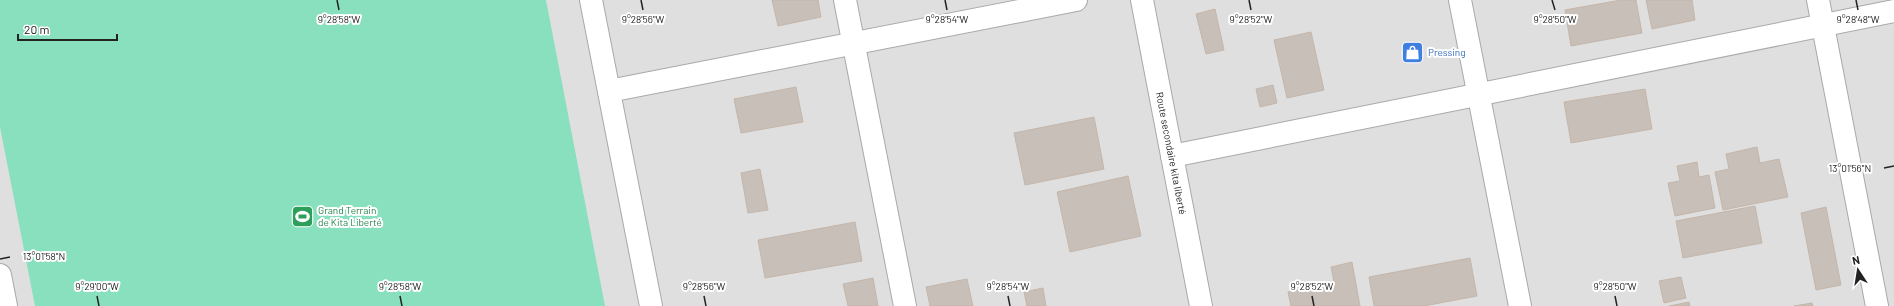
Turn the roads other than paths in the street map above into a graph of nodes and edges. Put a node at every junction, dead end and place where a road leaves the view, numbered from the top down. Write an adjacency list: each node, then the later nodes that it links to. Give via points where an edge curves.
1 (591, 0): 10 (street)
2 (845, 0): 9 (street)
3 (1076, 0): 9 (street)
4 (1142, 0): 12 (street, Route secondaire kita liberté)
5 (1460, 0): 11 (street)
6 (1818, 0): 8 (street)
7 (1894, 11): 8 (street)
8 (1823, 26): 11 (street); 19 (street)
9 (854, 44): 10 (street); 16 (street)
10 (609, 91): 15 (street)
11 (1479, 95): 12 (street); 18 (street)
12 (1172, 156): 17 (street, Route secondaire kita liberté)
13 (0, 275): 14 (street)
14 (6, 306)
15 (651, 306)
16 (905, 306)
17 (1201, 306)
18 (1520, 306)
19 (1878, 306)

